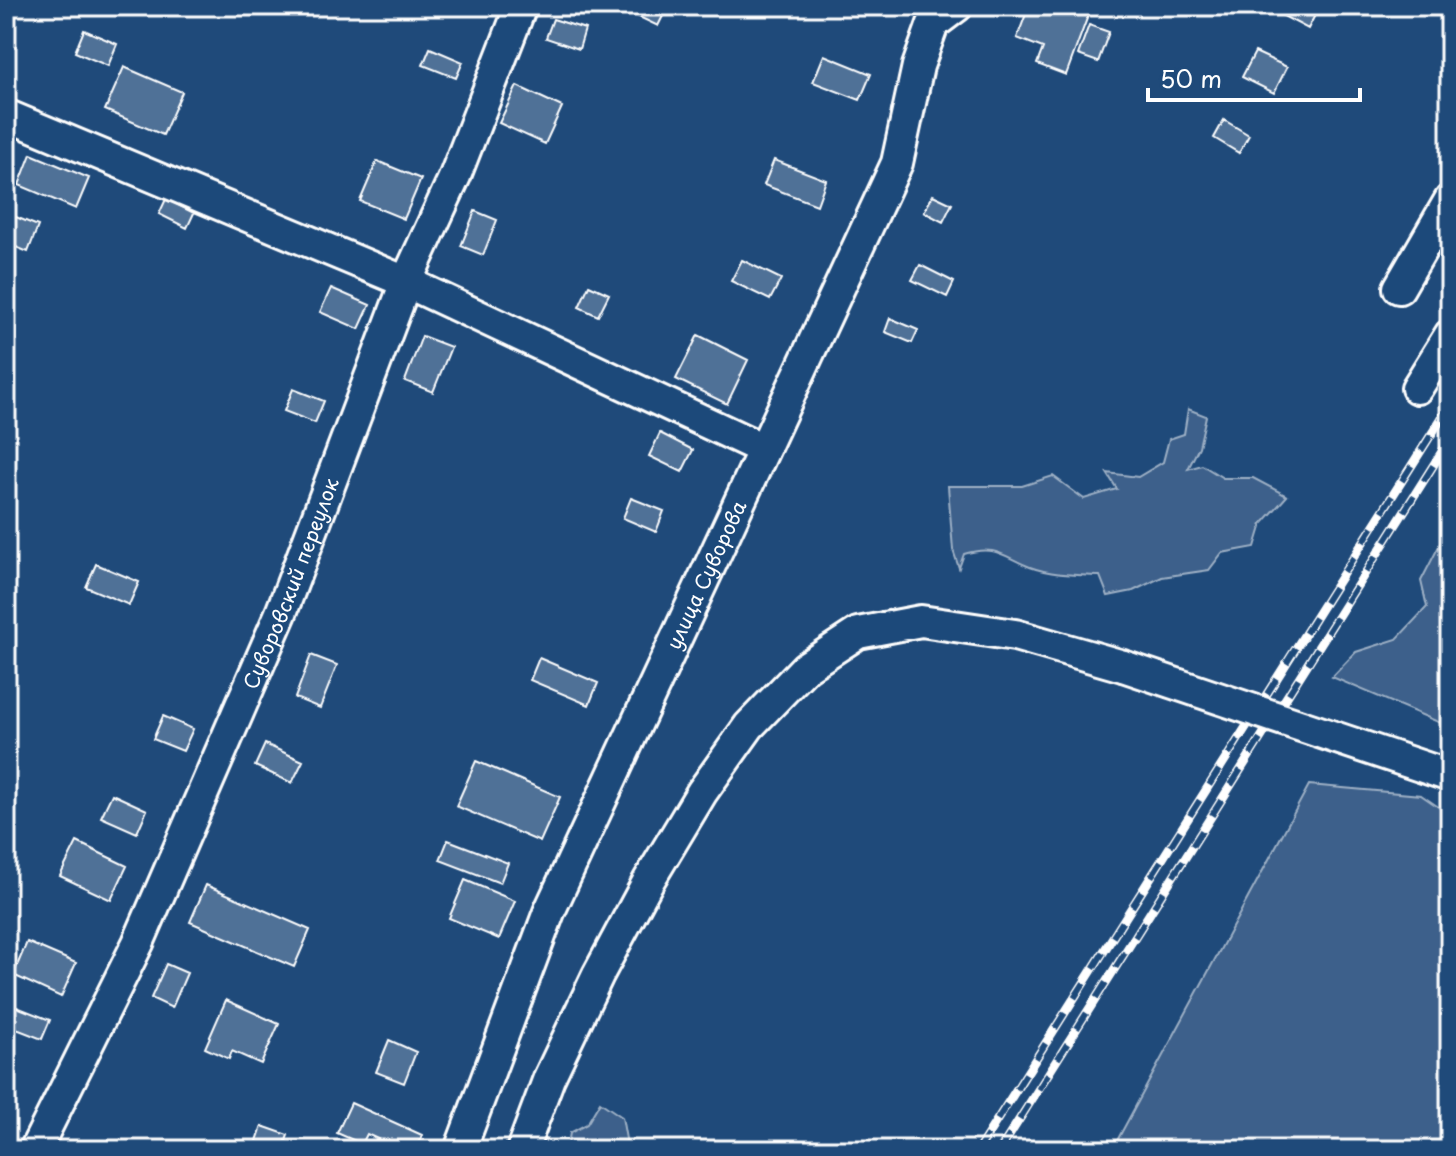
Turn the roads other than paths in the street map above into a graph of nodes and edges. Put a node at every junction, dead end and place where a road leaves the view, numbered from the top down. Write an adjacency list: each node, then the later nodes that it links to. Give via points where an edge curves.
1 (521, 6): 5 (street, Суворовский переулок, via 455,176)
2 (957, 6): 9 (street, улица Суворова, via 933,24 897,163)
3 (6, 115): 5 (street)
4 (1450, 200): 6 (street)
5 (406, 282): 9 (street); 11 (street, Суворовский переулок, via 281,613 138,943)
6 (1399, 288)
7 (1450, 335): 8 (street)
8 (1417, 388)
9 (763, 449): 12 (street, улица Суворова, via 549,912)
10 (1450, 776): 13 (street, bridge, via 1015,635 921,621 858,633 806,667 749,726 702,792 598,975)
11 (35, 1150)
12 (460, 1150)
13 (522, 1150)

